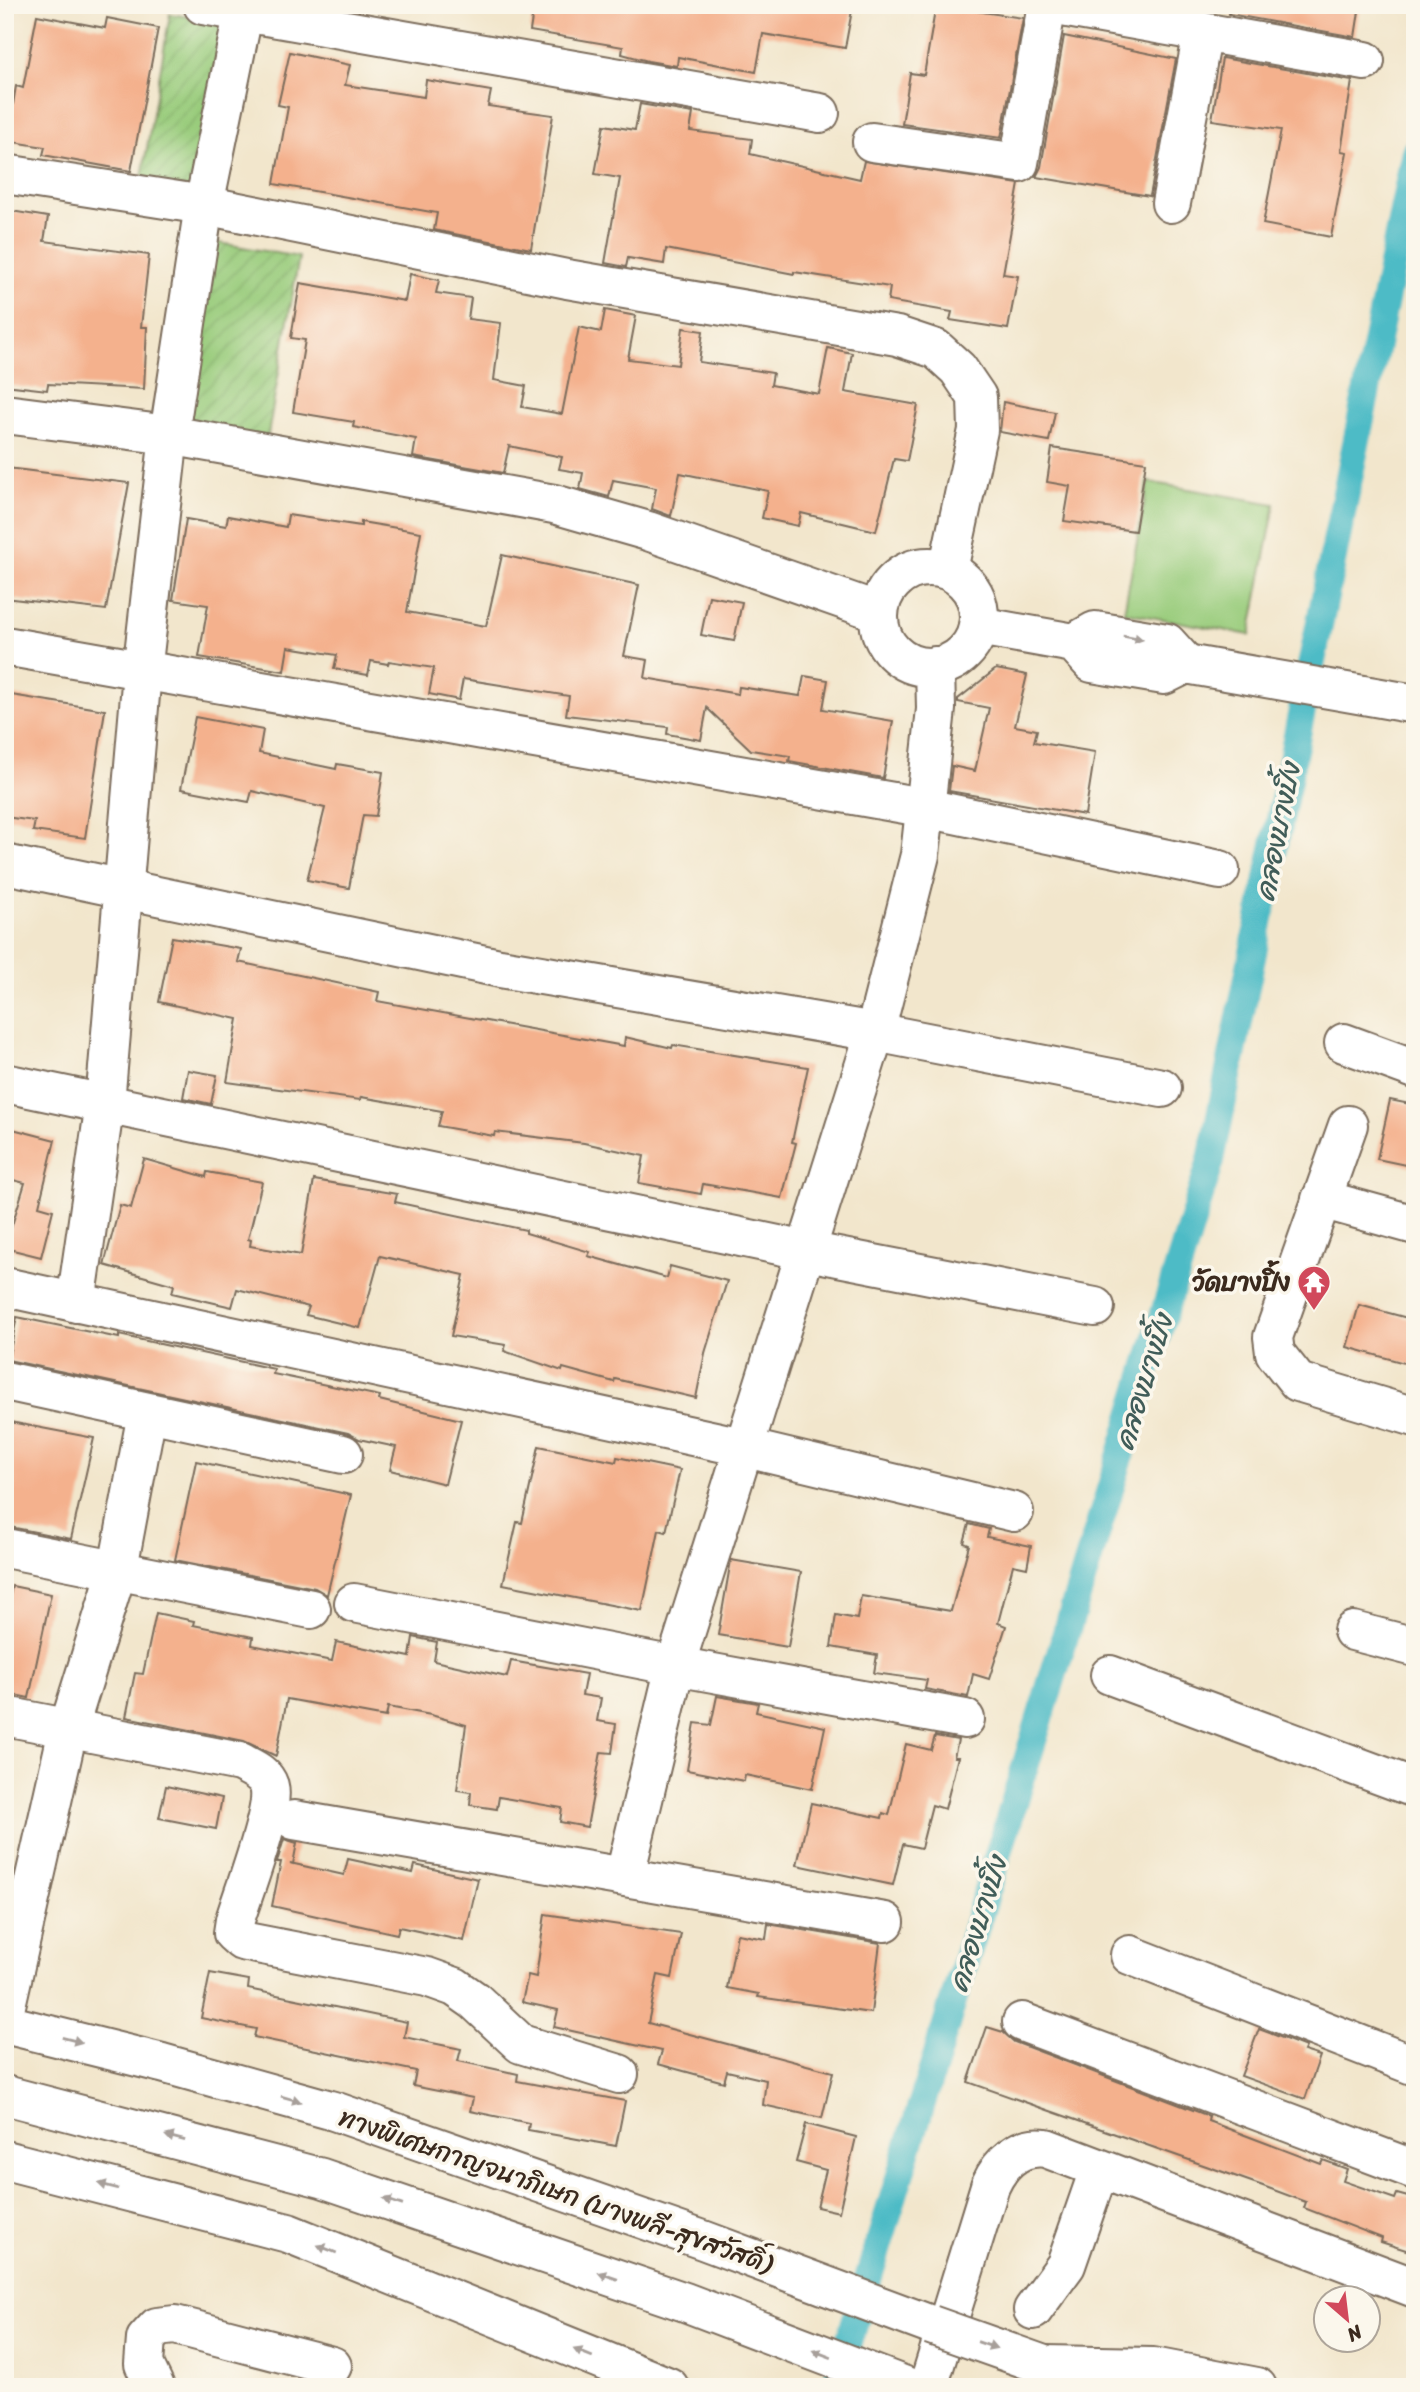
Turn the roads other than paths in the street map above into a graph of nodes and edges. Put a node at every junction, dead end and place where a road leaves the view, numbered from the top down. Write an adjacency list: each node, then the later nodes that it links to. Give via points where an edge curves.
1 (203, 5): 3 (main road)
2 (1049, 5): 4 (main road); 7 (main road, via 1019,163)
3 (244, 10): 6 (main road); 10 (main road)
4 (1203, 32): 5 (main road); 9 (main road)
5 (1365, 61)
6 (820, 113)
7 (872, 142)
8 (5, 174): 10 (main road)
9 (1171, 203)
10 (204, 205): 12 (main road); 13 (main road, via 567,279 897,336 936,349 958,369 976,397 978,430)
11 (5, 414): 12 (main road)
12 (169, 435): 14 (main road, via 554,504 648,531); 18 (main road)
13 (948, 570): 14 (main road, via 933,567 903,574 883,597); 15 (main road, via 973,593)
14 (879, 612): 17 (main road, via 883,634 894,652 906,661)
15 (978, 626): 17 (main road, via 963,653); 19 (main road, via 1074,643 1092,663 1164,675 1186,664)
16 (5, 646): 18 (main road)
17 (935, 666): 20 (main road, via 936,709)
18 (142, 672): 20 (main road); 23 (main road)
19 (1415, 704)
20 (926, 808): 22 (main road); 24 (main road, via 920,855)
21 (5, 864): 23 (main road)
22 (1220, 870)
23 (126, 887): 24 (main road, via 500,968); 29 (main road)
24 (875, 1032): 28 (main road); 33 (main road)
25 (1344, 1043): 26 (main road)
26 (1415, 1069)
27 (5, 1083): 29 (main road)
28 (1162, 1088)
29 (106, 1103): 33 (main road); 35 (main road)
30 (1348, 1125): 31 (main road)
31 (1321, 1199): 32 (main road); 39 (main road, via 1273,1336 1275,1353 1298,1381)
32 (1415, 1225)
33 (807, 1251): 36 (main road); 40 (main road)
34 (5, 1287): 35 (main road)
35 (76, 1303): 40 (main road)
36 (1095, 1307)
37 (5, 1381): 38 (main road)
38 (147, 1413): 41 (main road); 44 (main road)
39 (1415, 1417)
40 (744, 1448): 42 (main road); 49 (main road)
41 (343, 1454)
42 (1014, 1512)
43 (5, 1548): 44 (main road)
44 (118, 1568): 46 (main road); 53 (main road)
45 (354, 1602): 49 (main road)
46 (311, 1609)
47 (1353, 1631): 48 (main road)
48 (1415, 1647)
49 (675, 1666): 52 (main road); 56 (main road)
50 (1110, 1675): 54 (main road)
51 (5, 1716): 53 (main road)
52 (965, 1718)
53 (68, 1730): 57 (main road); 64 (main road, via 240,1762 262,1774 270,1787 268,1813 235,1920 233,1933 242,1941 427,1977 455,1987 536,2052)
54 (1415, 1788)
55 (294, 1820): 56 (main road)
56 (625, 1875): 58 (main road)
57 (18, 1889): 60 (main road)
58 (885, 1922)
59 (1130, 1955): 63 (main road)
60 (5, 2010)
61 (1023, 2022): 68 (main road)
62 (5, 2024): 71 (main road, ทางพิเศษกาญจนาภิเษก (บางพลี-สุขสวัสดิ์), one-way to 71, bridge, via 334,2111)
63 (1415, 2066)
64 (619, 2074)
65 (5, 2095): 75 (main road, one-way to 65, via 685,2302 322,2178)
66 (5, 2160): 74 (main road, one-way to 66, via 288,2233)
67 (1099, 2170): 69 (main road); 70 (main road, via 1066,2266); 76 (main road, via 1031,2146 1004,2163 990,2186)
68 (1415, 2170)
69 (1415, 2288)
70 (1033, 2310)
71 (1044, 2365): 77 (main road, ทางพิเศษกาญจนาภิเษก (บางพลี-สุขสวัสดิ์)); 78 (main road, via 1153,2367)
72 (332, 2366): 73 (main road, via 174,2325 158,2327 146,2339 144,2364)
73 (155, 2387)
74 (669, 2387)
75 (908, 2387)
76 (928, 2387)
77 (1097, 2387)
78 (1257, 2387)

